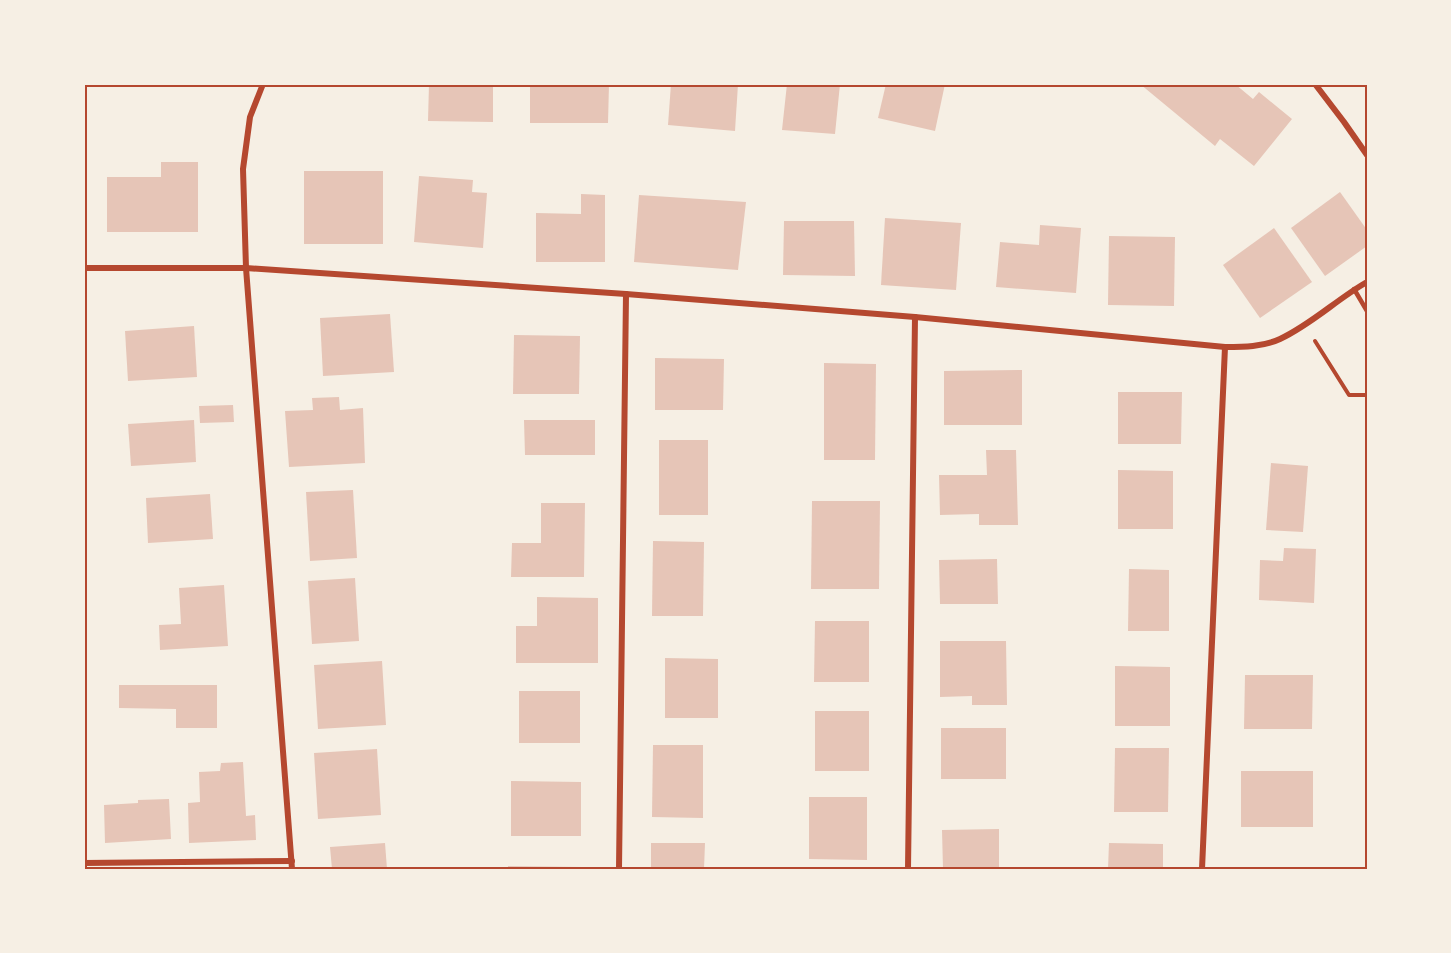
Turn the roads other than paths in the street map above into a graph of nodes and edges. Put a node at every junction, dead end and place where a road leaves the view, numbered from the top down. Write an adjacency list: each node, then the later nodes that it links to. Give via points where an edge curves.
1 (263, 84): 5 (street, via 250,117 243,169)
2 (1315, 84): 3 (street)
3 (1367, 155)
4 (84, 268): 5 (street)
5 (246, 268): 8 (street); 12 (street)
6 (1367, 282): 7 (street)
7 (1354, 289): 9 (lane); 11 (street, via 1279,339 1261,345)
8 (626, 294): 10 (street); 15 (street)
9 (1367, 311)
10 (915, 317): 11 (street); 16 (street)
11 (1225, 347): 17 (street)
12 (292, 861): 13 (street); 14 (street)
13 (84, 863)
14 (292, 869)
15 (620, 869)
16 (908, 869)
17 (1202, 869)

